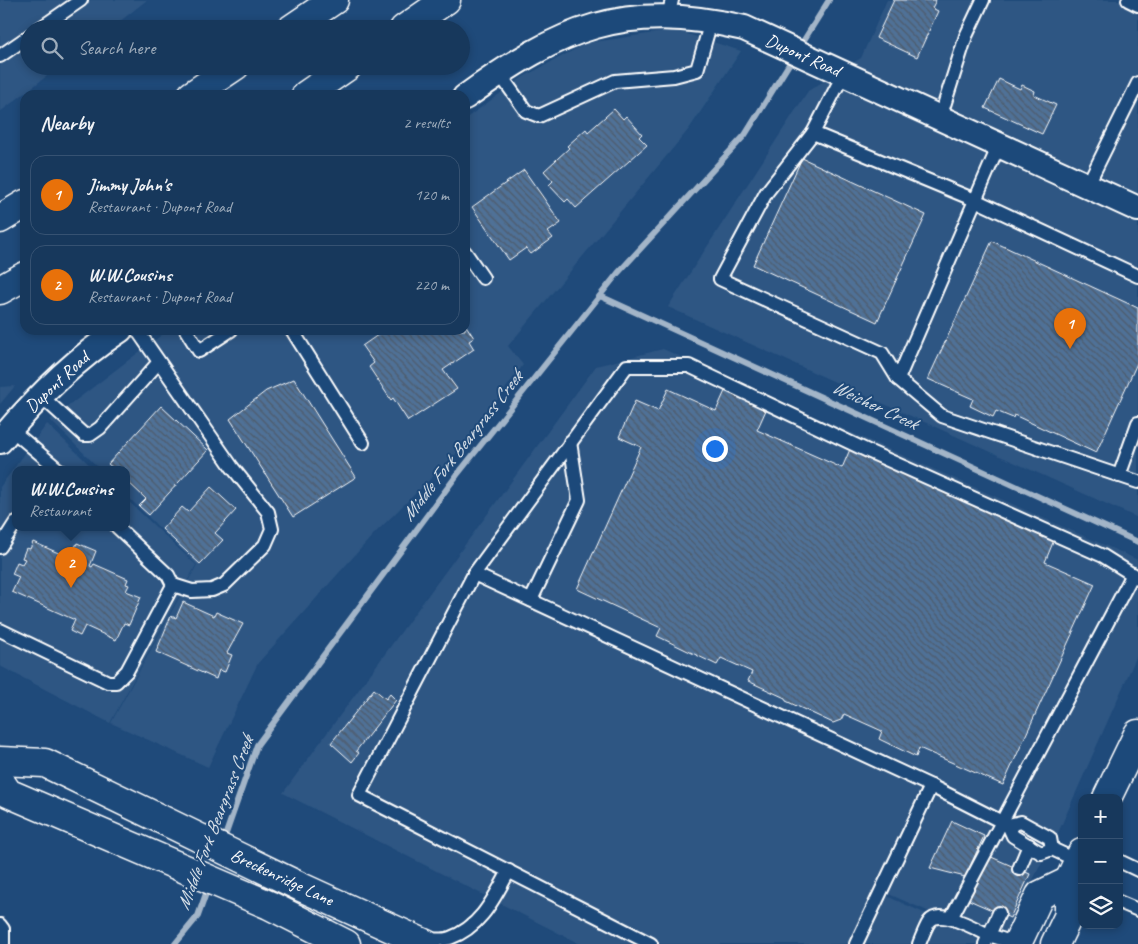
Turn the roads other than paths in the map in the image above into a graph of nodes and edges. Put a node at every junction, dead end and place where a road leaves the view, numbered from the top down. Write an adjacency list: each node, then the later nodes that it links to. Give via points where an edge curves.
1 (81, 0): 9 (lane)
2 (334, 0): 10 (main road)
3 (446, 0): 11 (main road)
4 (983, 0): 22 (lane, via 966,36)
5 (1128, 0): 6 (lane)
6 (1138, 5)
7 (671, 6): 8 (street, Dupont Road); 14 (street, Dupont Road, via 582,25 546,42)
8 (712, 18): 14 (lane, via 697,70 674,76 615,81 539,116 526,111); 15 (street, Dupont Road)
9 (52, 20)
10 (304, 20)
11 (417, 20)
12 (20, 42): 13 (lane)
13 (0, 56)
14 (499, 72): 21 (street, Dupont Road)
15 (844, 73): 22 (street, Dupont Road); 23 (lane)
16 (222, 75): 19 (main road)
17 (335, 75): 20 (main road)
18 (1138, 83): 25 (lane)
19 (199, 90)
20 (313, 90)
21 (470, 92)
22 (940, 118): 24 (street, Dupont Road)
23 (813, 133): 26 (lane); 41 (lane, via 766,193 720,279 882,353)
24 (999, 145): 25 (street, Dupont Road); 26 (lane)
25 (1088, 186): 28 (street, Dupont Road)
26 (975, 200): 31 (lane); 41 (lane)
27 (20, 207): 29 (main road)
28 (1138, 209)
29 (0, 219)
30 (470, 259): 32 (lane)
31 (1138, 276)
32 (483, 278)
33 (20, 279): 34 (main road)
34 (0, 290)
35 (113, 335): 42 (street, Dupont Road)
36 (140, 335): 40 (lane)
37 (189, 335): 38 (lane, via 200,351)
38 (224, 335)
39 (295, 335): 46 (lane)
40 (158, 363): 42 (lane, via 90,435 84,435); 55 (lane, via 232,468 268,512 272,528 265,545 224,585 212,590 192,591)
41 (898, 379): 48 (lane, via 942,416)
42 (40, 395): 44 (street, Dupont Road)
43 (1138, 423): 48 (lane)
44 (4, 431): 47 (lane)
45 (570, 442): 53 (lane); 54 (lane, via 627,366 689,366 870,452 1103,556); 56 (lane, via 579,500)
46 (364, 443)
47 (53, 466)
48 (1119, 476): 49 (lane)
49 (1138, 482)
50 (12, 528): 52 (lane)
51 (121, 531): 55 (lane, via 168,575)
52 (0, 547)
53 (474, 574): 56 (lane); 70 (lane, via 359,794)
54 (1135, 576): 63 (lane)
55 (173, 585): 57 (lane, via 127,672 116,682 108,682)
56 (531, 600): 61 (lane)
57 (0, 630)
58 (1138, 734): 62 (main road)
59 (0, 761): 77 (main road, Breckenridge Lane, via 45,763)
60 (0, 781): 79 (main road, Breckenridge Lane, via 8,793 244,894)
61 (931, 786): 63 (lane); 81 (lane)
62 (1109, 794)
63 (1004, 823): 64 (lane, via 1014,836); 65 (lane, via 1021,822 1050,838); 74 (lane)
64 (1029, 845): 65 (lane, via 1041,853); 67 (lane)
65 (1052, 849): 68 (lane)
66 (1123, 863): 69 (lane)
67 (1019, 869)
68 (1078, 870): 83 (main road, via 1040,895); 84 (main road, via 1069,915)
69 (1138, 870)
70 (510, 871): 77 (lane, via 484,915 464,931 448,939); 80 (lane)
71 (1123, 904): 72 (lane)
72 (1138, 910)
73 (999, 913): 76 (lane)
74 (951, 918): 76 (lane); 82 (lane, via 933,918)
75 (0, 925): 78 (lane, via 4,929)
76 (987, 940): 83 (lane)
77 (420, 941)
78 (3, 944)
79 (346, 944)
80 (651, 944)
81 (856, 944)
82 (919, 944)
83 (1017, 944)
84 (1055, 944)

